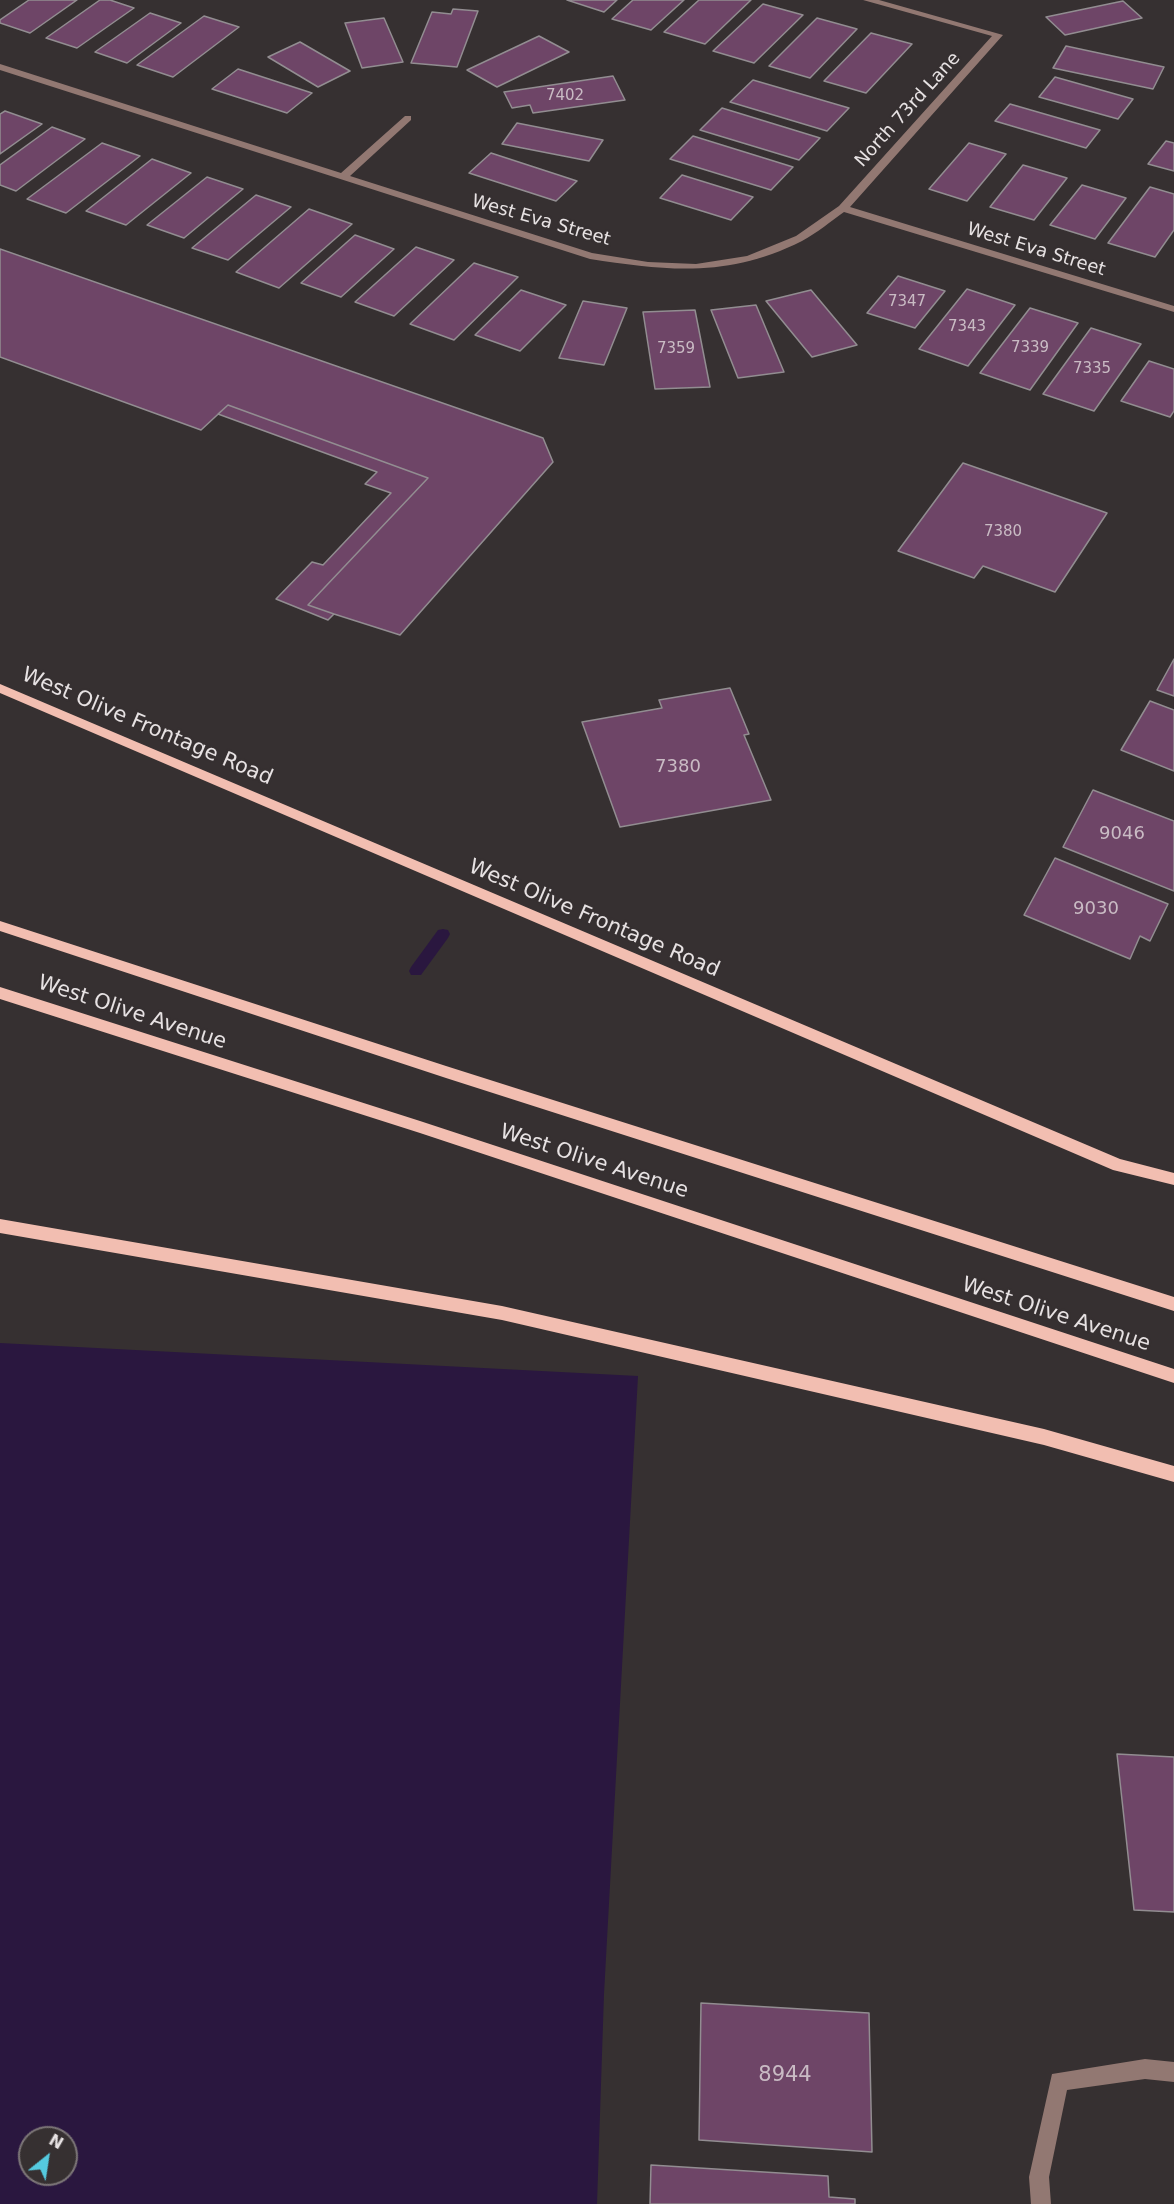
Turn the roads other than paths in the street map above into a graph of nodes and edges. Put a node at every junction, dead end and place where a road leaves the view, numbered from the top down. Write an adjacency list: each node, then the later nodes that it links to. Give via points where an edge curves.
1 (868, 0): 5 (street, North 73rd Lane, via 998,35)
2 (0, 67): 4 (street, West Eva Street)
3 (408, 118): 4 (street)
4 (343, 177): 5 (street, West Eva Street, via 590,255 648,265 696,267 749,259 800,238)
5 (843, 208): 6 (street, West Eva Street)
6 (1174, 309)
7 (0, 688): 10 (main road, West Olive Frontage Road, via 1118,1166)
8 (0, 926): 12 (main road, West Olive Avenue)
9 (0, 993): 13 (main road, West Olive Avenue)
10 (1174, 1179)
11 (0, 1226): 14 (main road, via 502,1313 1044,1437)
12 (1174, 1304)
13 (1174, 1376)
14 (1174, 1474)
15 (1174, 2072): 16 (street, via 1144,2069 1059,2081 1039,2177)
16 (1041, 2204)

